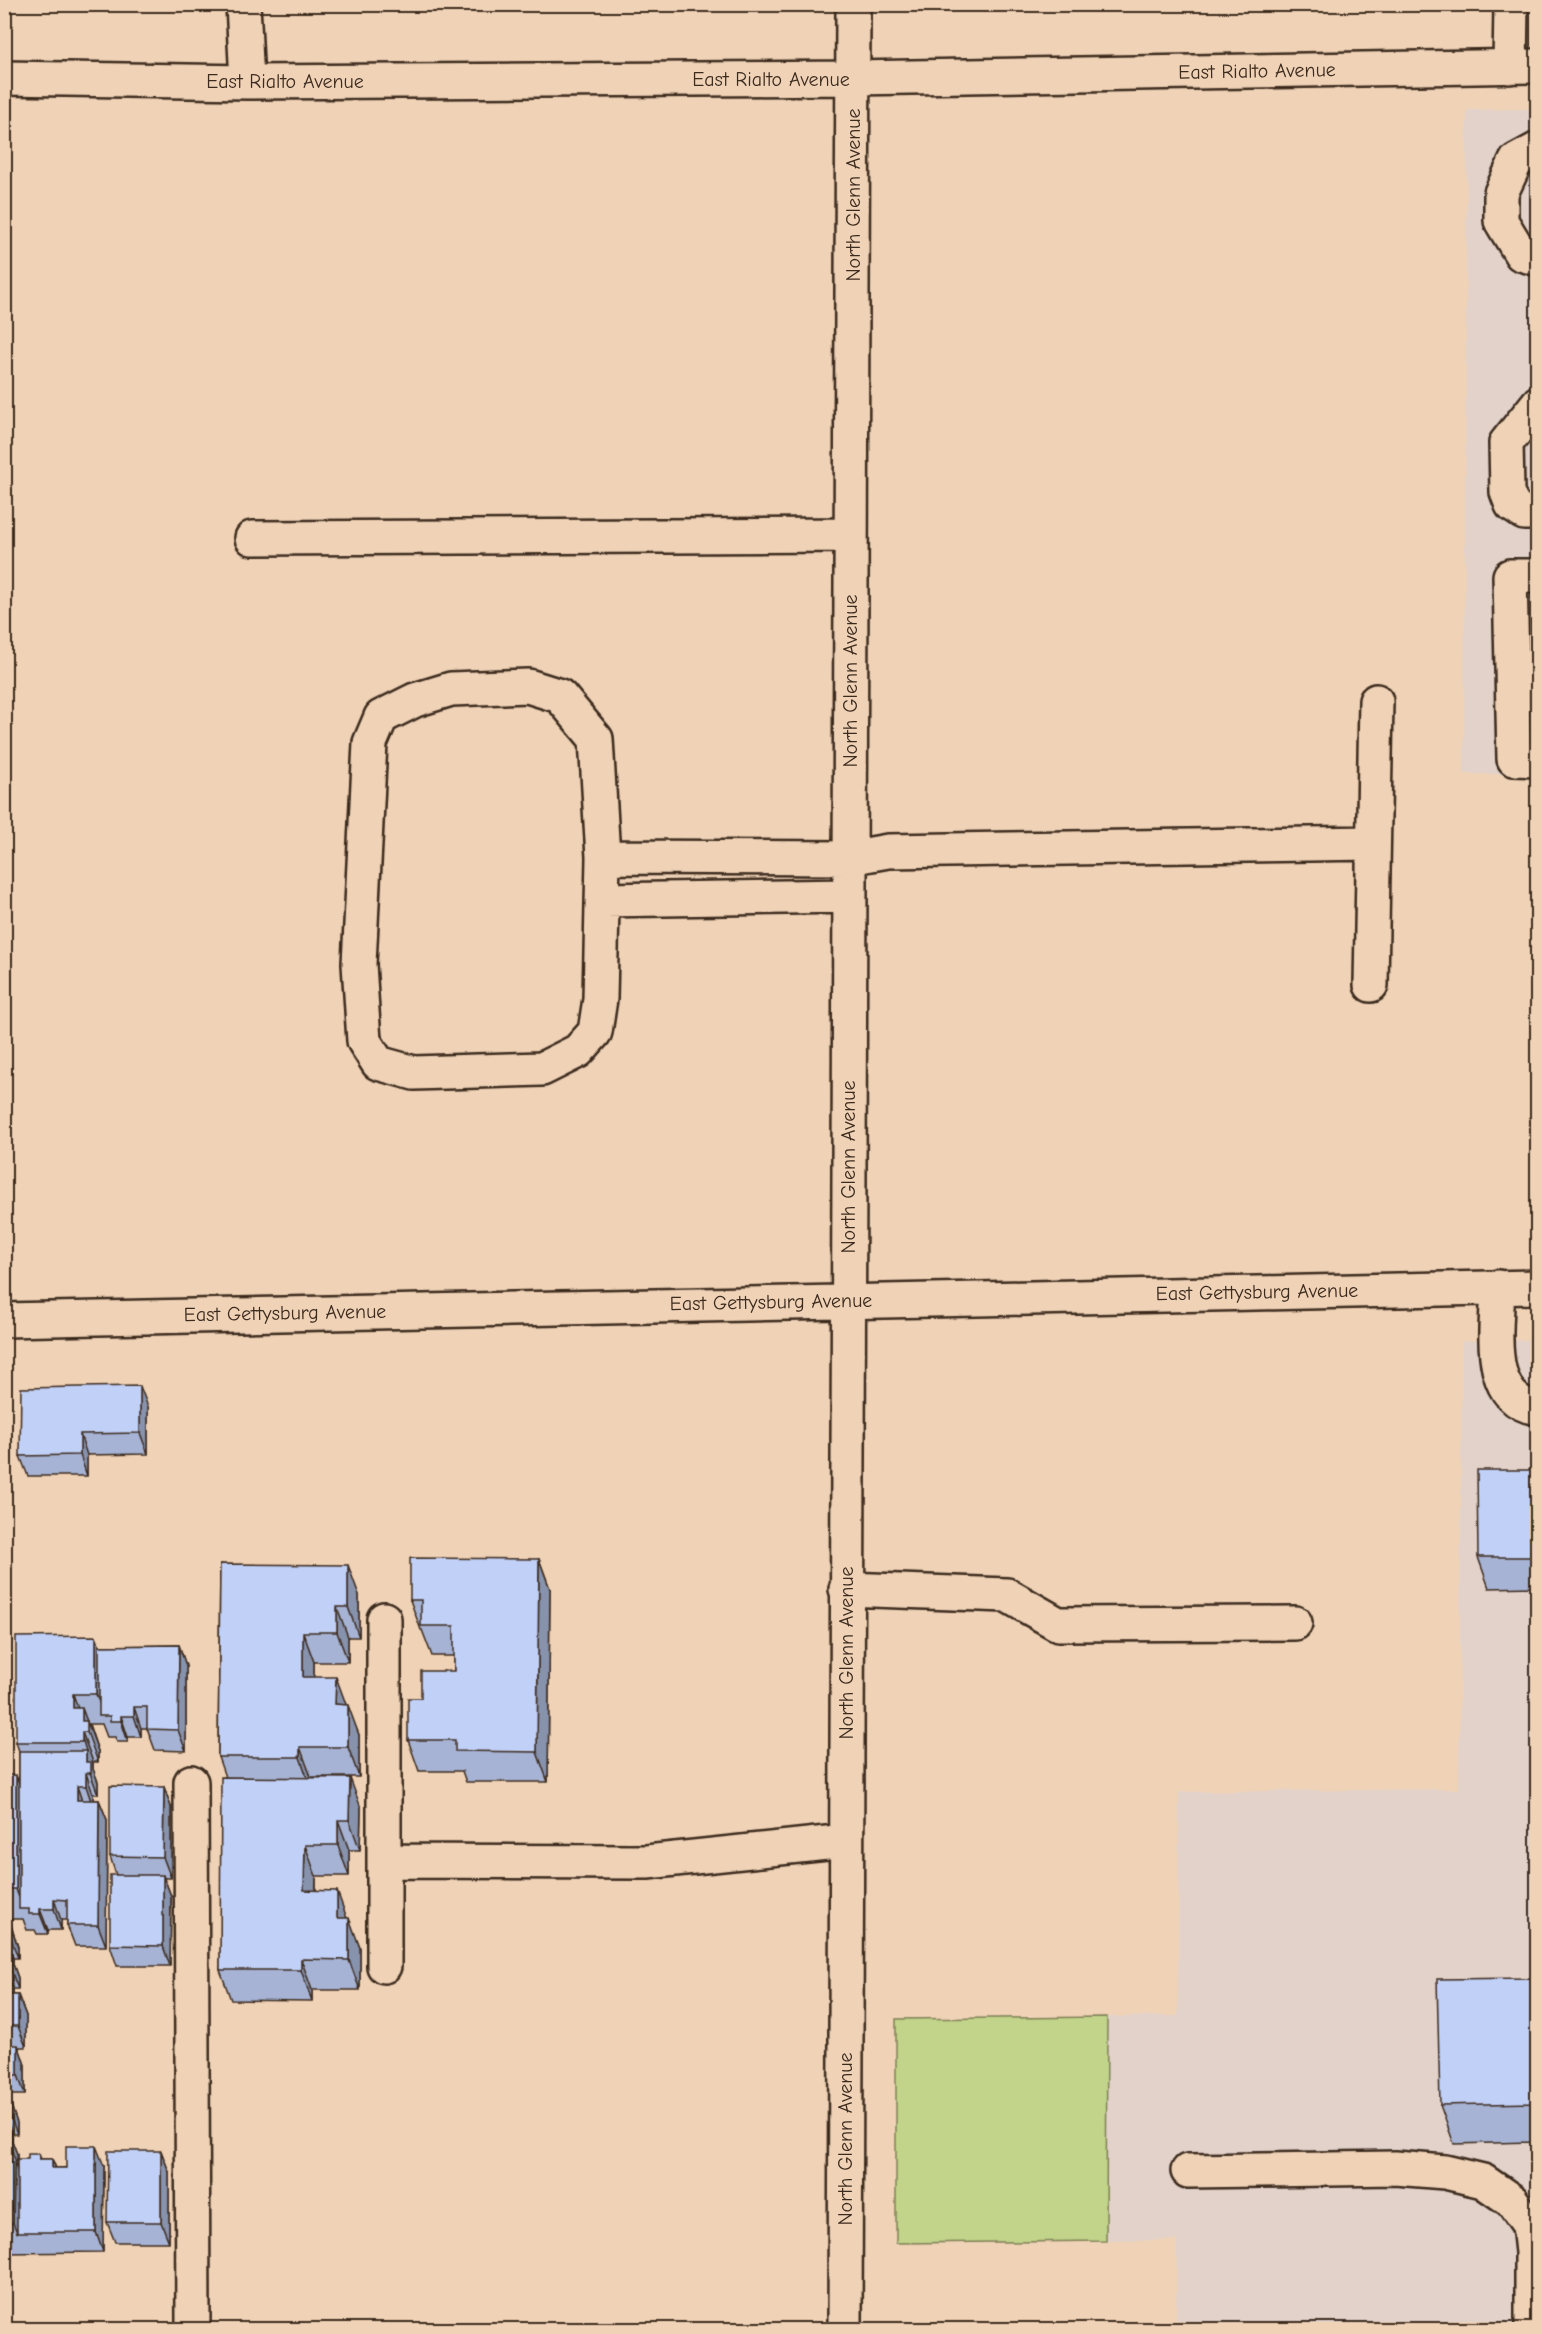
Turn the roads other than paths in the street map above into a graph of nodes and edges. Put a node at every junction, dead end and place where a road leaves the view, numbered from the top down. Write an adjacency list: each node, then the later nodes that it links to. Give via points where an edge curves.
1 (243, 4): 7 (street)
2 (853, 4): 6 (street, North Glenn Avenue)
3 (1511, 4): 4 (street)
4 (1524, 66): 6 (street, East Rialto Avenue)
5 (4, 78): 7 (street, East Rialto Avenue)
6 (854, 78): 7 (street, East Rialto Avenue); 12 (street, North Glenn Avenue)
7 (247, 81)
8 (1538, 149): 9 (street, via 1515,161 1501,194 1501,221 1521,254)
9 (1538, 259)
10 (1538, 403): 11 (street, via 1506,442 1507,492 1512,505 1524,513)
11 (1538, 513)
12 (851, 535): 13 (street); 19 (street, North Glenn Avenue)
13 (252, 538)
14 (1538, 576): 16 (street, via 1510,576 1514,759)
15 (1376, 701): 17 (street)
16 (1538, 760)
17 (1372, 843): 19 (street, via 888,851); 22 (street)
18 (603, 857): 19 (street); 21 (street); 21 (street, via 596,739 560,696 528,686 451,689 415,700 381,717 370,743 359,964 363,1041 378,1063 414,1073 542,1069 578,1051 595,1032)
19 (849, 858): 20 (street, North Glenn Avenue)
20 (849, 896): 21 (street); 25 (street, North Glenn Avenue)
21 (603, 900)
22 (1371, 985)
23 (1498, 1287): 24 (street, East Gettysburg Avenue); 25 (street, East Gettysburg Avenue); 27 (street, via 1501,1380 1510,1396 1524,1406)
24 (1538, 1287)
25 (847, 1300): 26 (street, East Gettysburg Avenue); 28 (street, North Glenn Avenue)
26 (4, 1320)
27 (1538, 1408)
28 (846, 1589): 30 (street, via 1007,1594 1058,1624); 32 (street, North Glenn Avenue)
29 (384, 1619): 33 (street)
30 (1295, 1623)
31 (191, 1782): 37 (street)
32 (846, 1841): 33 (street, via 647,1862); 38 (street, North Glenn Avenue)
33 (384, 1861): 34 (street)
34 (384, 1966)
35 (1188, 2170): 36 (street, via 1395,2168 1445,2172 1483,2181 1512,2201)
36 (1529, 2206): 39 (street)
37 (193, 2330)
38 (845, 2330)
39 (1532, 2330)

